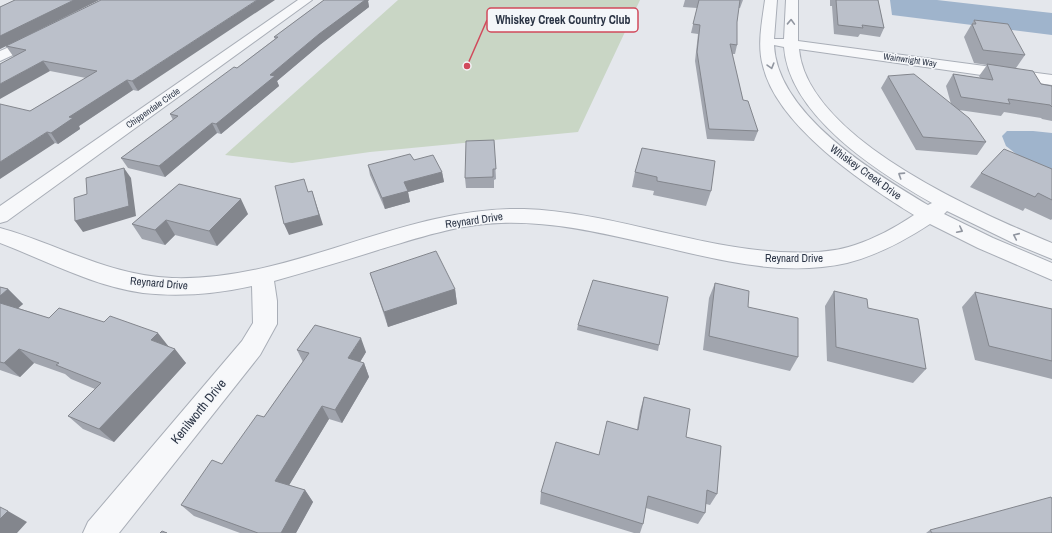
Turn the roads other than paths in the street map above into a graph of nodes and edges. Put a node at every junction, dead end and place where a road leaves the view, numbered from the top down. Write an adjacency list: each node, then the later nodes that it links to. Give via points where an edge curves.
1 (306, 0): 11 (street, Chippendale Circle)
2 (771, 0): 5 (street, Whiskey Creek Drive)
3 (792, 0): 6 (street, Whiskey Creek Drive, one-way to 3)
4 (49, 32): 7 (street)
5 (768, 41): 6 (street, Wainwright Way); 10 (street, Whiskey Creek Drive, one-way to 10, via 770,67 779,88 795,111 824,141 857,168)
6 (790, 44): 8 (street, Wainwright Way); 9 (street, Whiskey Creek Drive, one-way to 6, via 880,162 836,126 801,83)
7 (0, 57)
8 (1052, 80)
9 (947, 202): 10 (street, Reynard Drive); 13 (street, Whiskey Creek Drive, one-way to 9, via 989,224)
10 (930, 215): 14 (street, Whiskey Creek Drive, one-way to 14); 15 (street, Reynard Drive, via 870,248 847,256 789,260 721,253 588,223 559,219 533,216 465,219)
11 (0, 216)
12 (0, 234): 15 (street, Reynard Drive, via 111,277 140,283 204,285)
13 (1052, 251)
14 (1052, 272)
15 (262, 277): 16 (street, Kenilworth Drive, via 265,324 251,348)
16 (99, 533)

